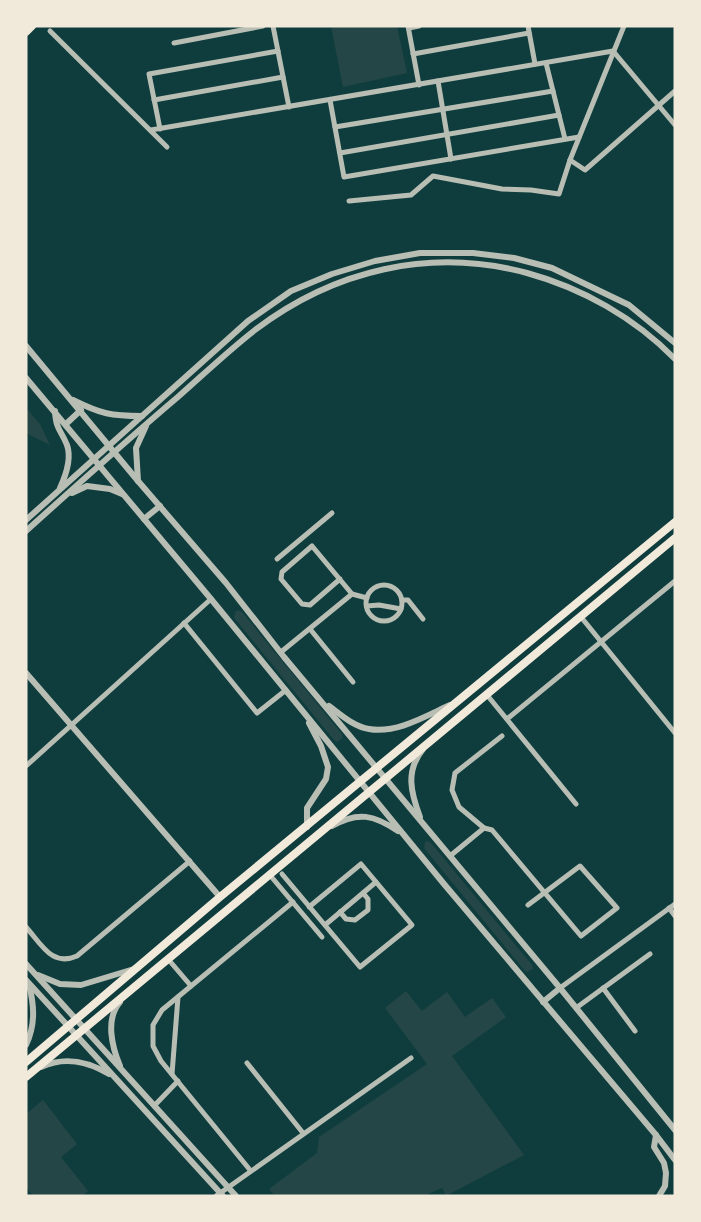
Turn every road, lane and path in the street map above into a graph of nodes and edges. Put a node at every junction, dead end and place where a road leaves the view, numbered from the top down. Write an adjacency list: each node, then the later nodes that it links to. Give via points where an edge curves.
1 (32, 26): 9 (main road)
2 (263, 26): 11 (street)
3 (273, 26): 12 (street)
4 (419, 26): 7 (street)
5 (528, 26): 10 (street)
6 (624, 26): 13 (street)
7 (409, 27): 14 (street)
8 (50, 31): 31 (street)
9 (26, 32)
10 (529, 33): 14 (street); 16 (street)
11 (174, 43)
12 (278, 51): 17 (street); 22 (street, via 149,74)
13 (614, 51): 15 (street); 24 (street); 33 (street)
14 (413, 54): 19 (street)
15 (546, 63): 16 (street); 20 (street)
16 (535, 64): 18 (street)
17 (283, 77): 22 (street); 25 (street)
18 (438, 81): 19 (street); 26 (street)
19 (419, 84): 23 (street)
20 (553, 91): 26 (street); 27 (street)
21 (675, 91): 24 (street)
22 (154, 100): 30 (street)
23 (330, 100): 25 (street); 29 (street)
24 (658, 105): 28 (street); 38 (street, via 584,170)
25 (289, 107): 30 (street)
26 (443, 110): 29 (street); 32 (street)
27 (559, 114): 32 (street); 34 (street)
28 (675, 126)
29 (335, 127): 36 (street)
30 (160, 129): 31 (street)
31 (151, 130): 35 (street)
32 (447, 134): 36 (street); 37 (street)
33 (579, 137): 34 (street); 38 (street)
34 (565, 139): 37 (street)
35 (167, 147)
36 (340, 152): 37 (street, via 344,177)
37 (451, 159)
38 (570, 160): 39 (street, via 559,194 502,189 432,176 411,195)
39 (349, 201)
40 (675, 343): 47 (street, via 629,305 552,268 514,258 473,253 420,253 332,274 291,291 248,321)
41 (26, 346): 44 (street)
42 (675, 359): 48 (street, via 660,343 624,316 552,280 474,264 422,262 378,270 336,283 297,302 255,330)
43 (26, 378): 46 (street)
44 (71, 399): 45 (street); 47 (street, via 103,414)
45 (81, 410): 49 (street); 50 (street)
46 (55, 411): 49 (street); 55 (street, via 56,425 67,446 69,461)
47 (142, 416): 50 (street)
48 (148, 422): 51 (street); 54 (street, via 136,448)
49 (66, 424): 52 (street)
50 (109, 445): 51 (street); 52 (street)
51 (114, 452): 53 (street); 54 (street)
52 (94, 459): 53 (street); 55 (street)
53 (100, 465): 56 (street); 57 (street)
54 (138, 481): 58 (street)
55 (59, 491): 61 (street)
56 (124, 494): 57 (street, via 87,486); 60 (street)
57 (64, 497): 63 (street)
58 (160, 506): 60 (street); 81 (street)
59 (332, 513): 64 (street)
60 (144, 519): 72 (street)
61 (26, 520)
62 (675, 522): 87 (main road)
63 (26, 531)
64 (304, 537): 66 (street); 67 (street)
65 (675, 538): 76 (main road)
66 (312, 546): 68 (street); 68 (street, via 282,572 281,580 302,604 310,605)
67 (277, 559)
68 (340, 579): 70 (street)
69 (675, 581): 80 (street)
70 (352, 594): 71 (street); 79 (street)
71 (367, 598): 73 (street, via 376,588 387,586 397,590); 74 (street)
72 (212, 599): 78 (street); 84 (street)
73 (402, 600): 75 (street); 77 (street, via 408,600)
74 (367, 606): 75 (street); 75 (street, via 373,617 384,621 396,617)
75 (401, 609)
76 (581, 617): 80 (street); 85 (main road)
77 (423, 619)
78 (184, 622): 84 (street, via 257,713); 90 (street)
79 (310, 629): 81 (street); 83 (street)
80 (601, 642): 89 (street); 91 (street)
81 (281, 652): 86 (street)
82 (26, 674): 90 (street)
83 (353, 682)
84 (286, 690): 88 (street)
85 (487, 694): 89 (street); 92 (main road)
86 (319, 698): 87 (street, via 347,719 368,729 382,730); 95 (street)
87 (456, 703): 95 (main road)
88 (304, 713): 97 (street); 101 (street, via 322,746 328,767 326,779 307,808)
89 (507, 719): 99 (street)
90 (71, 724): 94 (street); 106 (street)
91 (675, 734)
92 (437, 735): 96 (main road); 100 (street, via 421,751 410,772)
93 (502, 736): 102 (street, via 455,773 452,790 459,807)
94 (26, 766)
95 (377, 768): 96 (street); 97 (main road)
96 (385, 778): 98 (main road); 100 (street)
97 (361, 782): 98 (street); 101 (main road)
98 (369, 792): 103 (main road); 104 (street)
99 (576, 804)
100 (423, 823): 105 (street)
101 (307, 827): 112 (main road)
102 (484, 828): 105 (street); 111 (street, via 492,830)
103 (316, 836): 104 (street, via 356,816 374,817); 107 (main road)
104 (405, 836): 134 (street)
105 (450, 856): 130 (street)
106 (190, 861): 112 (street); 121 (street, via 77,956 68,960 53,957)
107 (270, 874): 113 (street); 124 (main road)
108 (282, 874): 116 (street)
109 (376, 882): 110 (street); 116 (street, via 361,864); 120 (street, via 412,924 360,967)
110 (363, 893): 118 (street); 118 (street, via 368,899 368,910 355,920 346,919)
111 (545, 893): 111 (street, via 580,866 617,908 581,936); 115 (street)
112 (220, 897): 126 (main road)
113 (293, 902): 122 (street); 129 (street)
114 (675, 904): 117 (street)
115 (528, 905)
116 (309, 907): 120 (street)
117 (669, 908): 119 (street); 130 (street)
118 (340, 912): 120 (street)
119 (675, 916)
120 (325, 925)
121 (26, 927)
122 (322, 938)
123 (650, 954): 131 (street)
124 (168, 959): 129 (street); 132 (main road)
125 (26, 964): 127 (street)
126 (135, 969): 127 (street, via 81,985 60,984); 136 (main road)
127 (36, 975): 136 (street)
128 (27, 982): 137 (street); 141 (street, via 34,1015)
129 (191, 986): 133 (street)
130 (560, 988): 134 (street); 135 (street)
131 (603, 988): 135 (street); 139 (street)
132 (128, 992): 138 (main road); 146 (street, via 114,1009 112,1019 114,1053)
133 (178, 997): 147 (street); 147 (street, via 162,1010 154,1025 153,1046)
134 (543, 1002): 154 (street)
135 (576, 1008): 152 (street)
136 (76, 1020): 137 (main road); 138 (street)
137 (68, 1026): 140 (street); 143 (main road)
138 (84, 1029): 140 (main road); 146 (street)
139 (635, 1032)
140 (76, 1035): 145 (main road); 148 (street)
141 (26, 1044)
142 (411, 1058): 153 (street)
143 (26, 1062)
144 (247, 1063): 153 (street)
145 (35, 1070): 148 (street, via 62,1061 82,1061); 149 (main road)
146 (121, 1070): 151 (street)
147 (172, 1074): 150 (street)
148 (114, 1076): 158 (street)
149 (26, 1077)
150 (178, 1081): 151 (street); 156 (street)
151 (154, 1106): 157 (street)
152 (675, 1130)
153 (303, 1133): 156 (street)
154 (656, 1135): 155 (street); 160 (street, via 654,1147 666,1173 665,1186)
155 (675, 1160)
156 (250, 1170): 157 (street)
157 (228, 1186): 158 (street); 159 (street)
158 (219, 1195)
159 (236, 1196)
160 (659, 1196)

